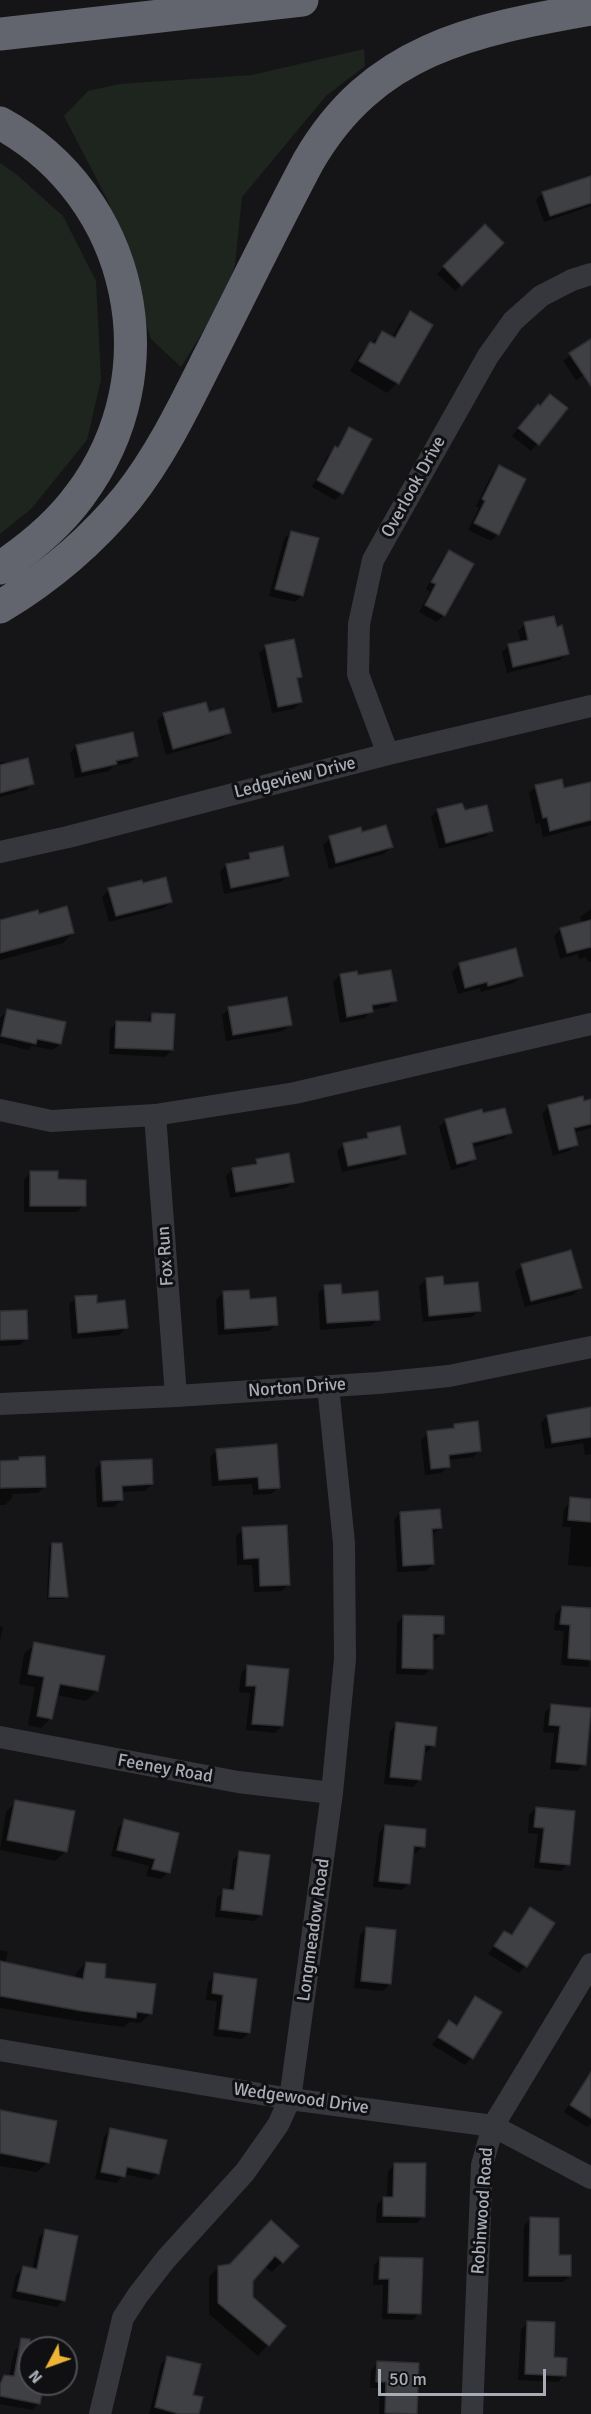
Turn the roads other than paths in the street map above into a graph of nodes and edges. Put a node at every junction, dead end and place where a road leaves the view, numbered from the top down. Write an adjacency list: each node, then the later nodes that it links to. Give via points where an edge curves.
1 (302, 0): 3 (highway)
2 (591, 9): 7 (highway, via 493,29 443,44 394,69 349,105 308,162 181,412 147,470 116,511 78,550)
3 (0, 34)
4 (0, 123): 6 (highway, via 48,156 93,209 116,261 128,305 131,337 123,405 98,467 63,516)
5 (591, 274): 9 (street, Overlook Drive, via 541,296 513,321 488,356 373,560 359,624 358,674)
6 (0, 568)
7 (0, 607)
8 (591, 706): 9 (street, Ledgeview Drive)
9 (388, 754): 10 (street, Ledgeview Drive)
10 (0, 852)
11 (591, 1024): 13 (street, via 295,1093)
12 (0, 1110): 13 (street, via 51,1121)
13 (156, 1115): 16 (street, Fox Run)
14 (591, 1347): 15 (street, Norton Drive, via 449,1376)
15 (328, 1386): 16 (street, Norton Drive); 19 (street, Longmeadow Road, via 344,1543 345,1659)
16 (176, 1396): 17 (street, Norton Drive)
17 (0, 1404)
18 (0, 1737): 19 (street, Feeney Road, via 238,1782)
19 (332, 1793): 22 (street, Longmeadow Road)
20 (591, 1964): 23 (street, Robinwood Road)
21 (0, 2050): 22 (street, Wedgewood Drive)
22 (290, 2099): 23 (street, Wedgewood Drive); 25 (street, Longmeadow Road, via 278,2125 245,2172 166,2259 123,2318)
23 (493, 2126): 24 (street, Wedgewood Drive); 26 (street, Robinwood Road, via 482,2165)
24 (591, 2178)
25 (100, 2414)
26 (472, 2414)

